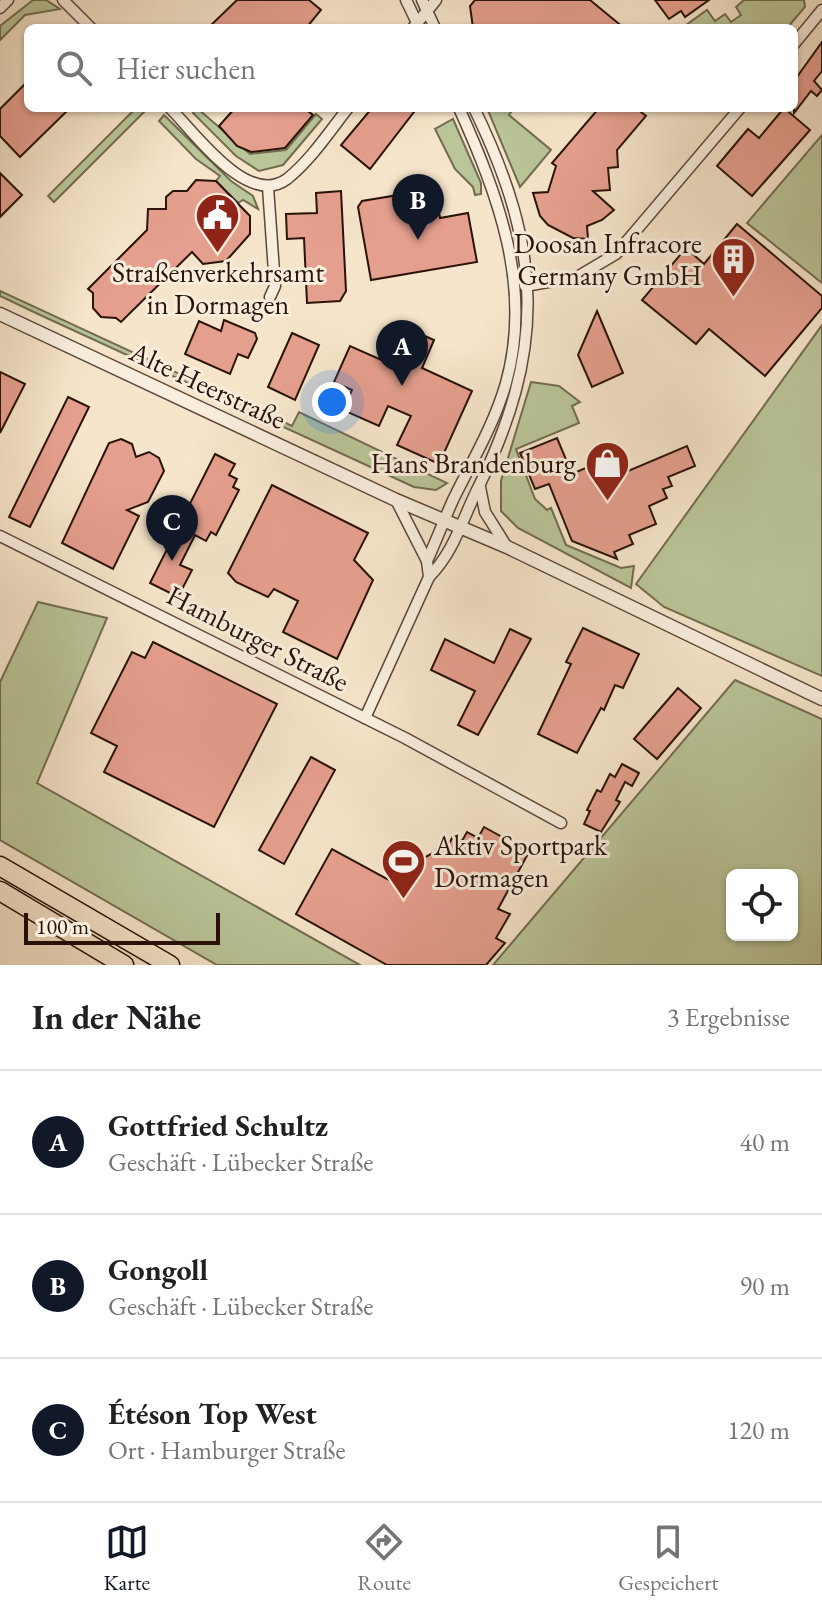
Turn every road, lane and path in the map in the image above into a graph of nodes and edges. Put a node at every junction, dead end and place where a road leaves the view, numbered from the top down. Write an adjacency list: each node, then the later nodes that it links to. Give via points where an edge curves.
1 (8, 0): 6 (street)
2 (63, 0): 9 (street)
3 (406, 0): 10 (street)
4 (422, 0): 8 (street)
5 (436, 0): 8 (street)
6 (0, 8)
7 (822, 10): 13 (street)
8 (427, 11): 11 (street); 12 (street)
9 (87, 24)
10 (416, 24)
11 (418, 24)
12 (433, 24)
13 (798, 39)
14 (174, 112): 19 (street, via 234,174)
15 (345, 112): 19 (street, via 286,180)
16 (461, 112): 21 (street, via 496,196)
17 (476, 112): 20 (street, Hamburger Straße, via 510,192)
18 (737, 112): 20 (street, via 616,254 587,273)
19 (268, 187): 22 (street, via 275,286)
20 (529, 286): 21 (street); 24 (street, Hamburger Straße, via 518,388)
21 (515, 287): 26 (street, via 506,383)
22 (270, 297)
23 (0, 314): 25 (street, Alte Heerstraße)
24 (480, 485): 27 (street, Hamburger Straße); 29 (street, via 485,512)
25 (396, 500): 26 (street, Alte Heerstraße); 30 (street)
26 (445, 521): 27 (street, Alte Heerstraße); 30 (street)
27 (461, 528): 29 (street, Alte Heerstraße); 31 (street, Hamburger Straße)
28 (0, 536): 33 (street, Hamburger Straße)
29 (507, 547): 32 (street, Alte Heerstraße)
30 (427, 561): 31 (street)
31 (429, 577): 33 (street, Hamburger Straße)
32 (822, 699)
33 (365, 718): 34 (street, Hamburger Straße)
34 (561, 823)
35 (0, 866): 38 (highway)
36 (0, 891): 37 (highway)
37 (124, 965)
38 (170, 965)

